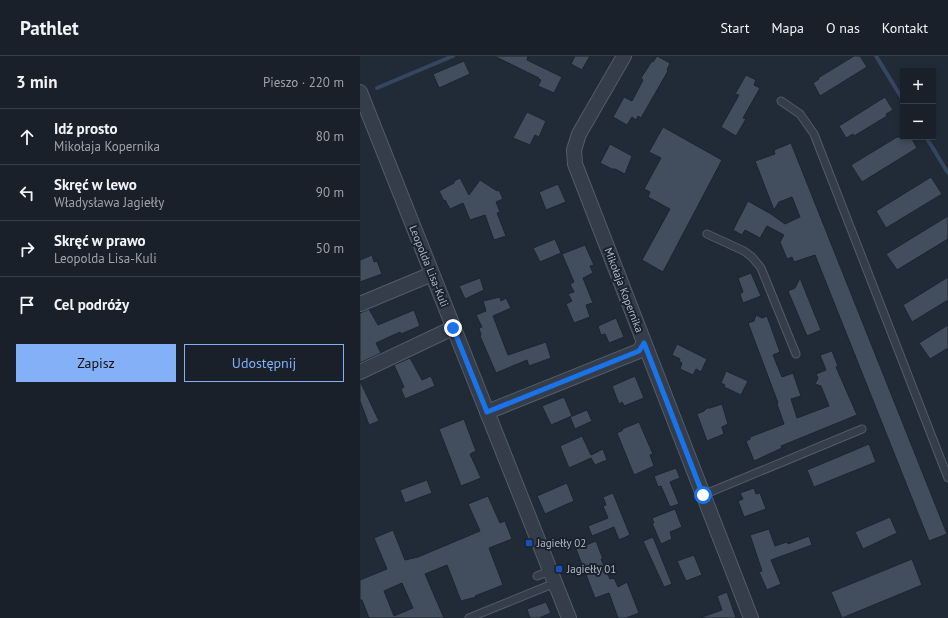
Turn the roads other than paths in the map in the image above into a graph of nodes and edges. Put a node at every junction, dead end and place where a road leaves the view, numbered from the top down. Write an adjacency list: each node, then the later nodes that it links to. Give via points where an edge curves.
1 (624, 56): 8 (street, Mikołaja Kopernika, via 579,134 574,150 575,164)
2 (360, 92): 5 (street, Leopolda Lisa-Kuli)
3 (781, 101): 13 (lane, via 800,114 814,134)
4 (707, 234): 9 (lane, via 744,251 761,268)
5 (432, 274): 6 (street); 7 (street, Leopolda Lisa-Kuli)
6 (360, 304)
7 (453, 328): 10 (street); 11 (street, Leopolda Lisa-Kuli)
8 (644, 343): 11 (street, via 639,351); 14 (street, Mikołaja Kopernika)
9 (796, 354)
10 (360, 372)
11 (487, 412): 15 (street, Leopolda Lisa-Kuli)
12 (862, 429): 14 (lane)
13 (948, 478)
14 (703, 495): 18 (street, Mikołaja Kopernika)
15 (547, 576): 16 (lane); 17 (street, Leopolda Lisa-Kuli)
16 (469, 618)
17 (569, 618)
18 (752, 618)

